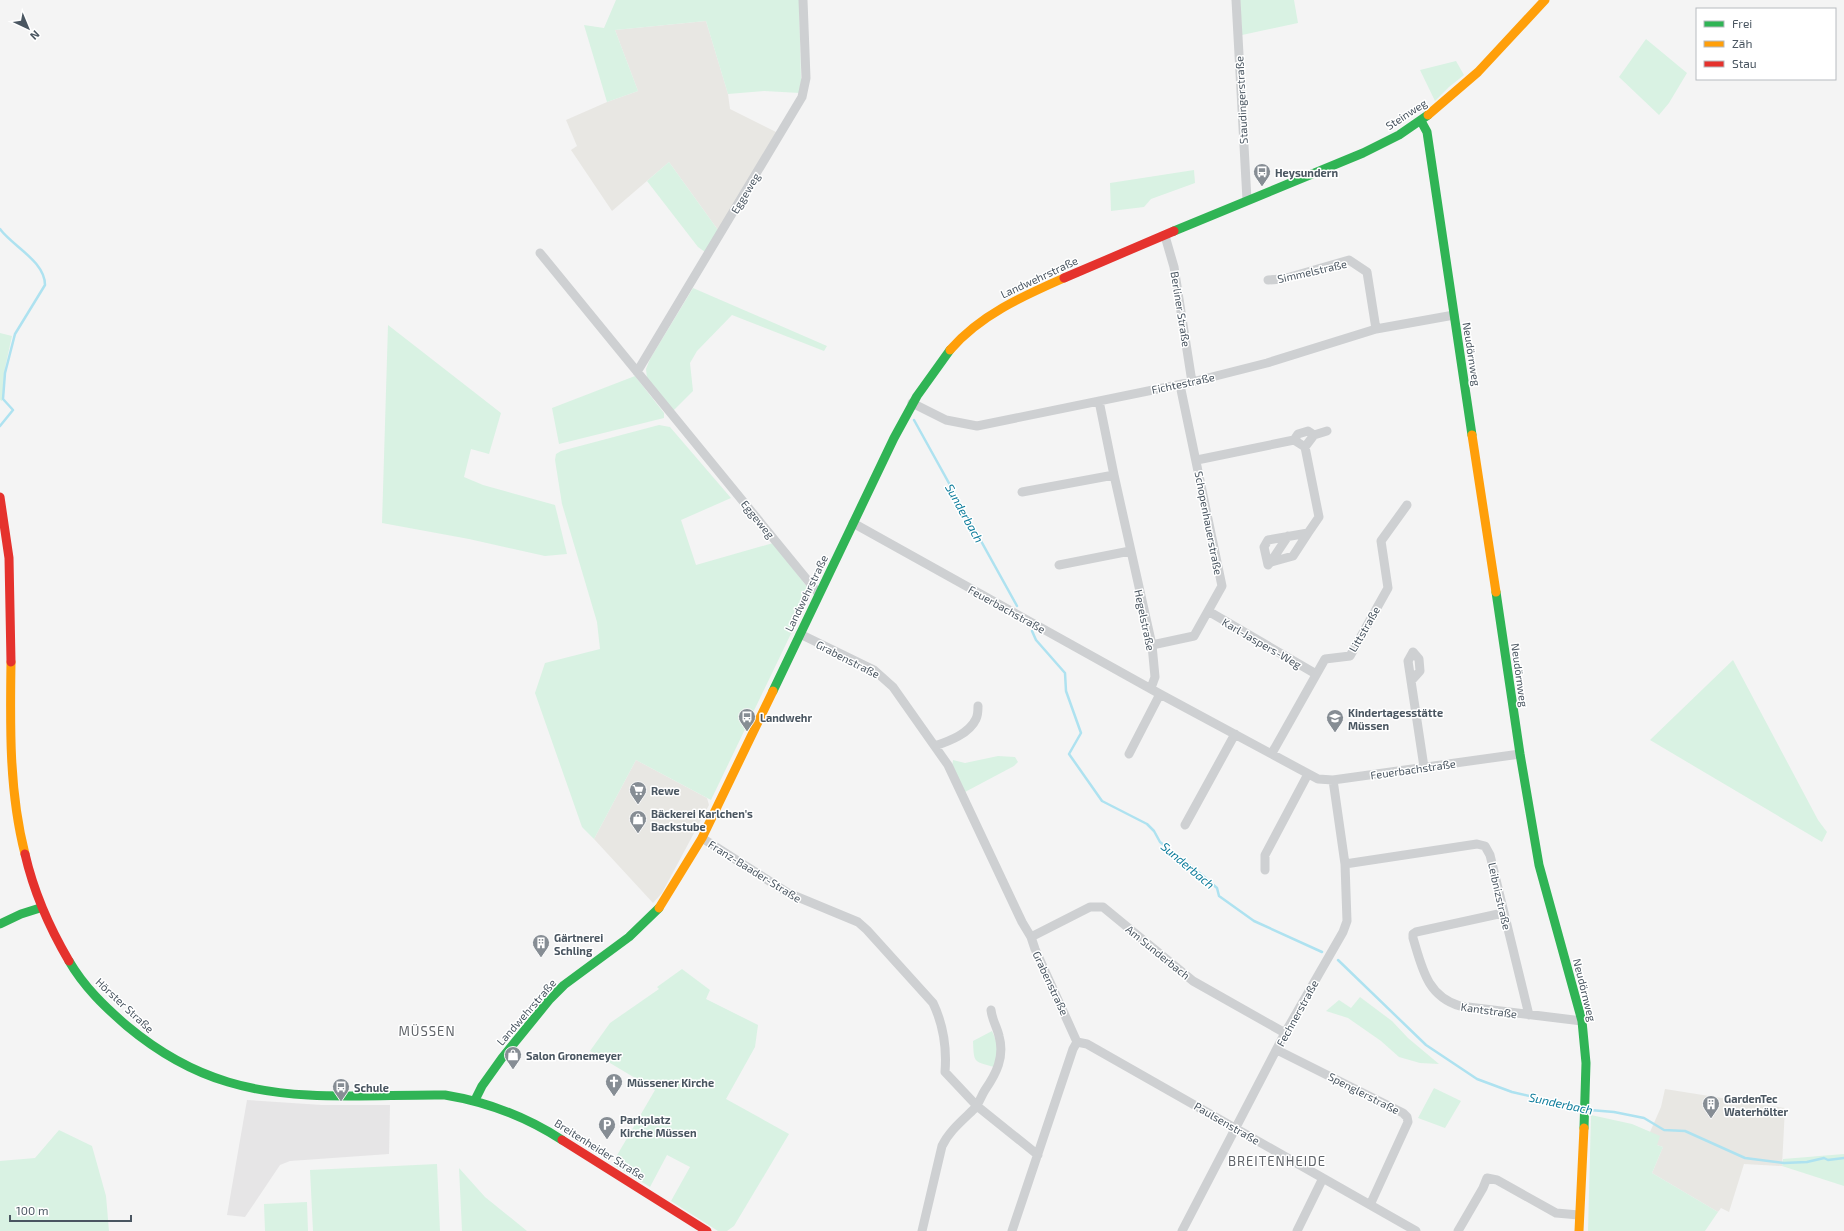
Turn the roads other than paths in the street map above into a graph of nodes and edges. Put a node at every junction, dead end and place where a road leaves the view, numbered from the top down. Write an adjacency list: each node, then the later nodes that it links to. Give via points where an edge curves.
1 (803, 0): 11 (street, Eggeweg, via 806,78 802,97)
2 (1236, 0): 5 (street, Staudingerstraße)
3 (1542, 1): 4 (street, Steinweg, via 1478,72)
4 (1421, 121): 5 (street, Steinweg, via 1363,153); 9 (street, Neudörnweg, via 1427,132)
5 (1247, 200): 6 (street, Landwehrstraße)
6 (1165, 236): 12 (street, Berliner Straße, via 1174,267); 15 (street, Landwehrstraße, via 1035,290 995,311 946,354)
7 (540, 253): 11 (street, Eggeweg)
8 (1268, 280): 10 (street, Simmelstraße, via 1283,280 1349,260 1367,272)
9 (1454, 315): 10 (street, Fichtestraße); 45 (street, Neudörnweg)
10 (1376, 329): 12 (street, Fichtestraße, via 1267,363)
11 (637, 372): 32 (street, Eggeweg)
12 (1192, 382): 13 (street, Fichtestraße)
13 (1180, 385): 14 (street, Fichtestraße); 20 (street, Schopenhauerstraße)
14 (1099, 401): 15 (street, Fichtestraße, via 977,426 946,420); 21 (street, Hegelstraße)
15 (912, 403): 25 (street, Landwehrstraße)
16 (1327, 431): 17 (street)
17 (1314, 435): 18 (street, via 1308,431 1302,432); 19 (street)
18 (1294, 440): 19 (street); 20 (street)
19 (1304, 447): 26 (street, via 1319,517)
20 (1197, 460): 33 (street, Schopenhauerstraße, via 1222,586)
21 (1114, 475): 22 (street); 28 (street, Hegelstraße)
22 (1022, 492)
23 (0, 497): 53 (street, Hörster Straße, via 8,547 11,604 13,775 20,836)
24 (1407, 505): 36 (street, Littstraße, via 1382,541 1388,588 1350,656 1325,659)
25 (853, 524): 32 (street, Landwehrstraße); 38 (street, Feuerbachstraße)
26 (1308, 533): 27 (street); 29 (street)
27 (1286, 540): 29 (street); 30 (street); 30 (street, via 1268,540 1264,547)
28 (1130, 551): 31 (street); 35 (street, Hegelstraße)
29 (1296, 552): 30 (street, via 1293,556)
30 (1269, 564)
31 (1060, 565)
32 (818, 593): 34 (street, Landwehrstraße)
33 (1208, 612): 35 (street, Schopenhauerstraße, via 1194,636); 36 (street, Karl-Jaspers-Weg)
34 (800, 634): 42 (street, Grabenstraße, via 884,677); 50 (street, Landwehrstraße)
35 (1152, 645): 38 (street, Hegelstraße, via 1155,677)
36 (1316, 674): 43 (street, Littstraße)
37 (1411, 681): 46 (street)
38 (1150, 688): 39 (street, Feuerbachstraße)
39 (1160, 694): 41 (street, Feuerbachstraße); 44 (street)
40 (978, 706): 42 (street, via 976,719 966,730 956,738)
41 (1235, 734): 43 (street, Feuerbachstraße); 49 (street)
42 (935, 746): 56 (street, Grabenstraße, via 948,765)
43 (1272, 753): 47 (street, Feuerbachstraße)
44 (1129, 754)
45 (1520, 754): 46 (street, Feuerbachstraße); 59 (street, Neudörnweg, via 1539,865)
46 (1424, 767): 48 (street, Feuerbachstraße)
47 (1308, 774): 48 (street, Feuerbachstraße, via 1318,779); 52 (street, via 1265,855)
48 (1333, 780): 51 (street, Fechnerstraße)
49 (1185, 825)
50 (702, 838): 63 (street, Landwehrstraße, via 659,908 629,937 564,985 550,999 502,1058); 64 (street, Franz-Baader-Straße, via 788,893 858,922 867,930 933,1003 945,1034 945,1072)
51 (1345, 864): 54 (street, Leibnizstraße, via 1482,845 1490,855); 60 (street, Fechnerstraße, via 1347,921)
52 (1265, 870)
53 (40, 908): 55 (street); 63 (street, Hörster Straße, via 62,952 92,994 146,1042 191,1068 241,1085 297,1094 445,1095)
54 (1503, 913): 58 (street, Leibnizstraße); 58 (street, Kantstraße, via 1416,932 1413,938 1427,981 1445,999 1460,1006)
55 (0, 924)
56 (1031, 937): 60 (street, Am Sunderbach, via 1090,907 1104,907 1193,981); 61 (street, Grabenstraße, via 1034,949)
57 (991, 1010): 64 (street, via 1000,1037 1001,1059 996,1074)
58 (1529, 1015): 59 (street, Kantstraße)
59 (1582, 1021): 69 (street, Neudörnweg, via 1586,1063)
60 (1285, 1033): 62 (street, Fechnerstraße)
61 (1078, 1042): 65 (street, Paulsenstraße, via 1087,1044); 66 (street, via 1073,1049)
62 (1277, 1050): 65 (street, Fechnerstraße); 68 (street, Spenglerstraße, via 1407,1117 1408,1122)
63 (475, 1100): 70 (street, Breitenheider Straße, via 522,1116 542,1127)
64 (977, 1106): 66 (street, Franz-Baader-Straße); 71 (street, via 946,1137 942,1146)
65 (1236, 1127): 67 (street, Paulsenstraße); 73 (street, Fechnerstraße)
66 (1038, 1155): 72 (street)
67 (1323, 1178): 68 (street, Paulsenstraße); 74 (street)
68 (1370, 1205): 75 (street, Paulsenstraße)
69 (1579, 1215): 76 (street, via 1556,1213 1497,1180 1487,1178); 77 (street, Neudörnweg)
70 (707, 1231)
71 (922, 1231)
72 (1012, 1231)
73 (1182, 1231)
74 (1297, 1231)
75 (1414, 1231)
76 (1458, 1231)
77 (1579, 1231)

